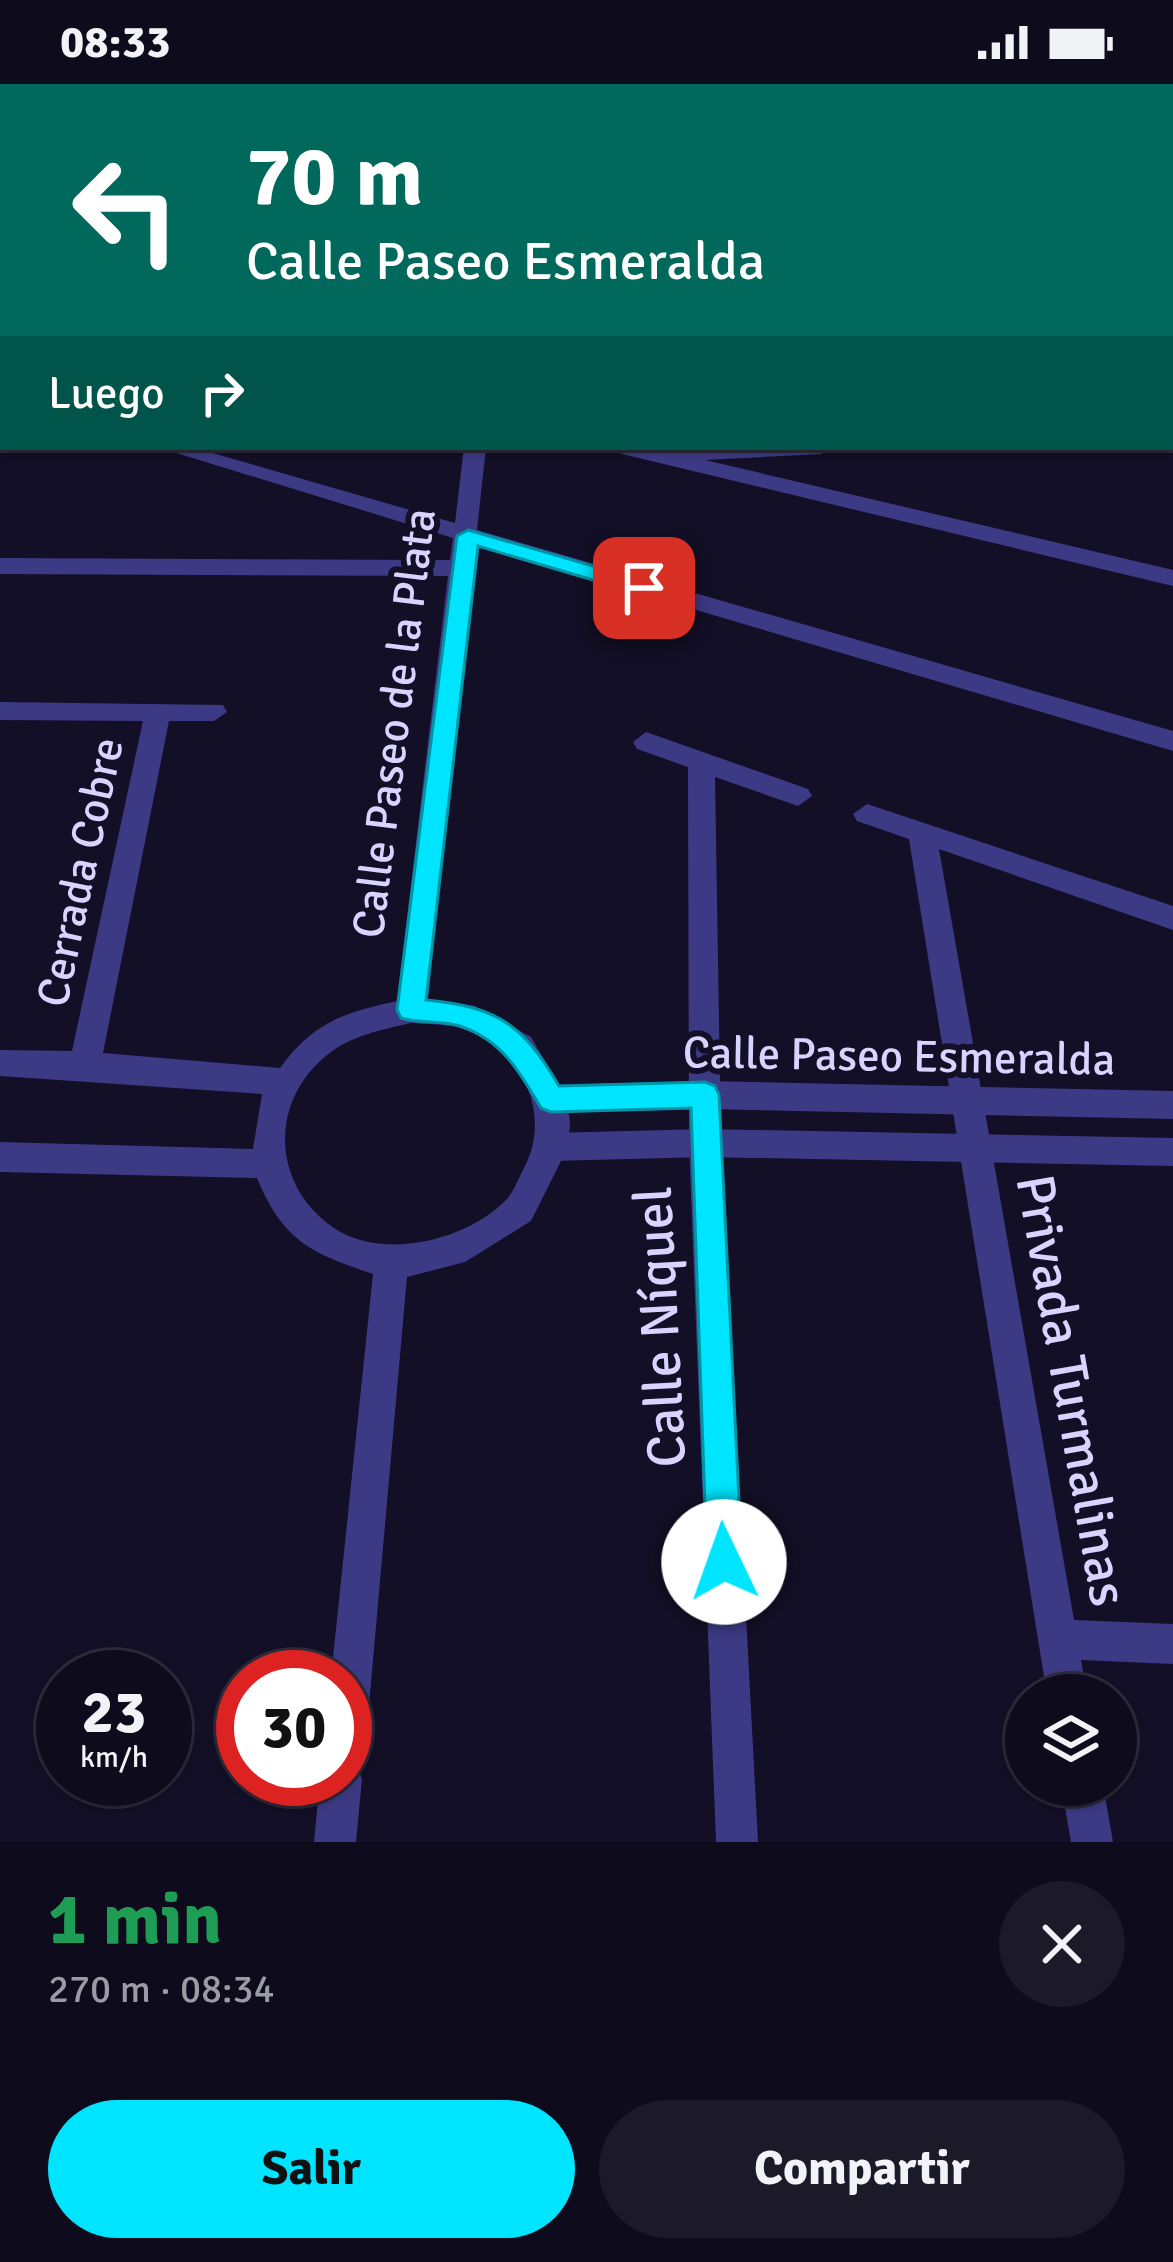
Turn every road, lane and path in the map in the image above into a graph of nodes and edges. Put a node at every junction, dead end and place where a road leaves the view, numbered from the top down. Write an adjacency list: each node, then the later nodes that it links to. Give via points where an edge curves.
1 (178, 450): 6 (street)
2 (475, 450): 6 (street, Calle Paseo de la Plata)
3 (634, 450): 5 (street)
4 (720, 450): 5 (street)
5 (671, 459): 9 (street)
6 (468, 536): 8 (street, Calle Paseo de la Plata); 14 (street)
7 (0, 566): 8 (street)
8 (464, 568): 20 (street, Calle Paseo de la Plata)
9 (1173, 578)
10 (0, 711): 11 (street, Cerrada Cobre)
11 (158, 711): 12 (street); 22 (street, Cerrada Cobre)
12 (214, 712)
13 (646, 742): 15 (street)
14 (1173, 742)
15 (701, 760): 16 (street); 24 (street, Calle Níquel)
16 (798, 796)
17 (867, 814): 18 (street)
18 (922, 834): 19 (street); 26 (street, Privada Turmalinas)
19 (1173, 918)
20 (411, 1010): 23 (street, via 352,1024 313,1048); 25 (street, via 464,1015 520,1046)
21 (0, 1063): 22 (street)
22 (86, 1065): 23 (street)
23 (284, 1082): 33 (street)
24 (705, 1095): 25 (street, Calle Paseo Esmeralda); 26 (street, Calle Paseo Esmeralda); 28 (street, Calle Níquel)
25 (551, 1099): 29 (street)
26 (971, 1102): 27 (street, Calle Paseo Esmeralda); 30 (street, Privada Turmalinas)
27 (1173, 1105)
28 (705, 1143): 29 (street, Calle Paseo Esmeralda); 30 (street, Calle Paseo Esmeralda); 42 (street, Calle Níquel)
29 (552, 1148): 34 (street, via 519,1210 453,1251)
30 (974, 1150): 31 (street, Calle Paseo Esmeralda); 35 (street, Privada Turmalinas)
31 (1173, 1152)
32 (0, 1157): 33 (street)
33 (268, 1164): 34 (street, via 286,1207 323,1241)
34 (391, 1264): 37 (street)
35 (1057, 1639): 36 (street); 38 (street, Privada Turmalinas)
36 (1173, 1645)
37 (354, 1650)
38 (1063, 1674)
39 (338, 1806): 41 (street)
40 (1086, 1806): 43 (street)
41 (335, 1842)
42 (737, 1842)
43 (1092, 1842)

